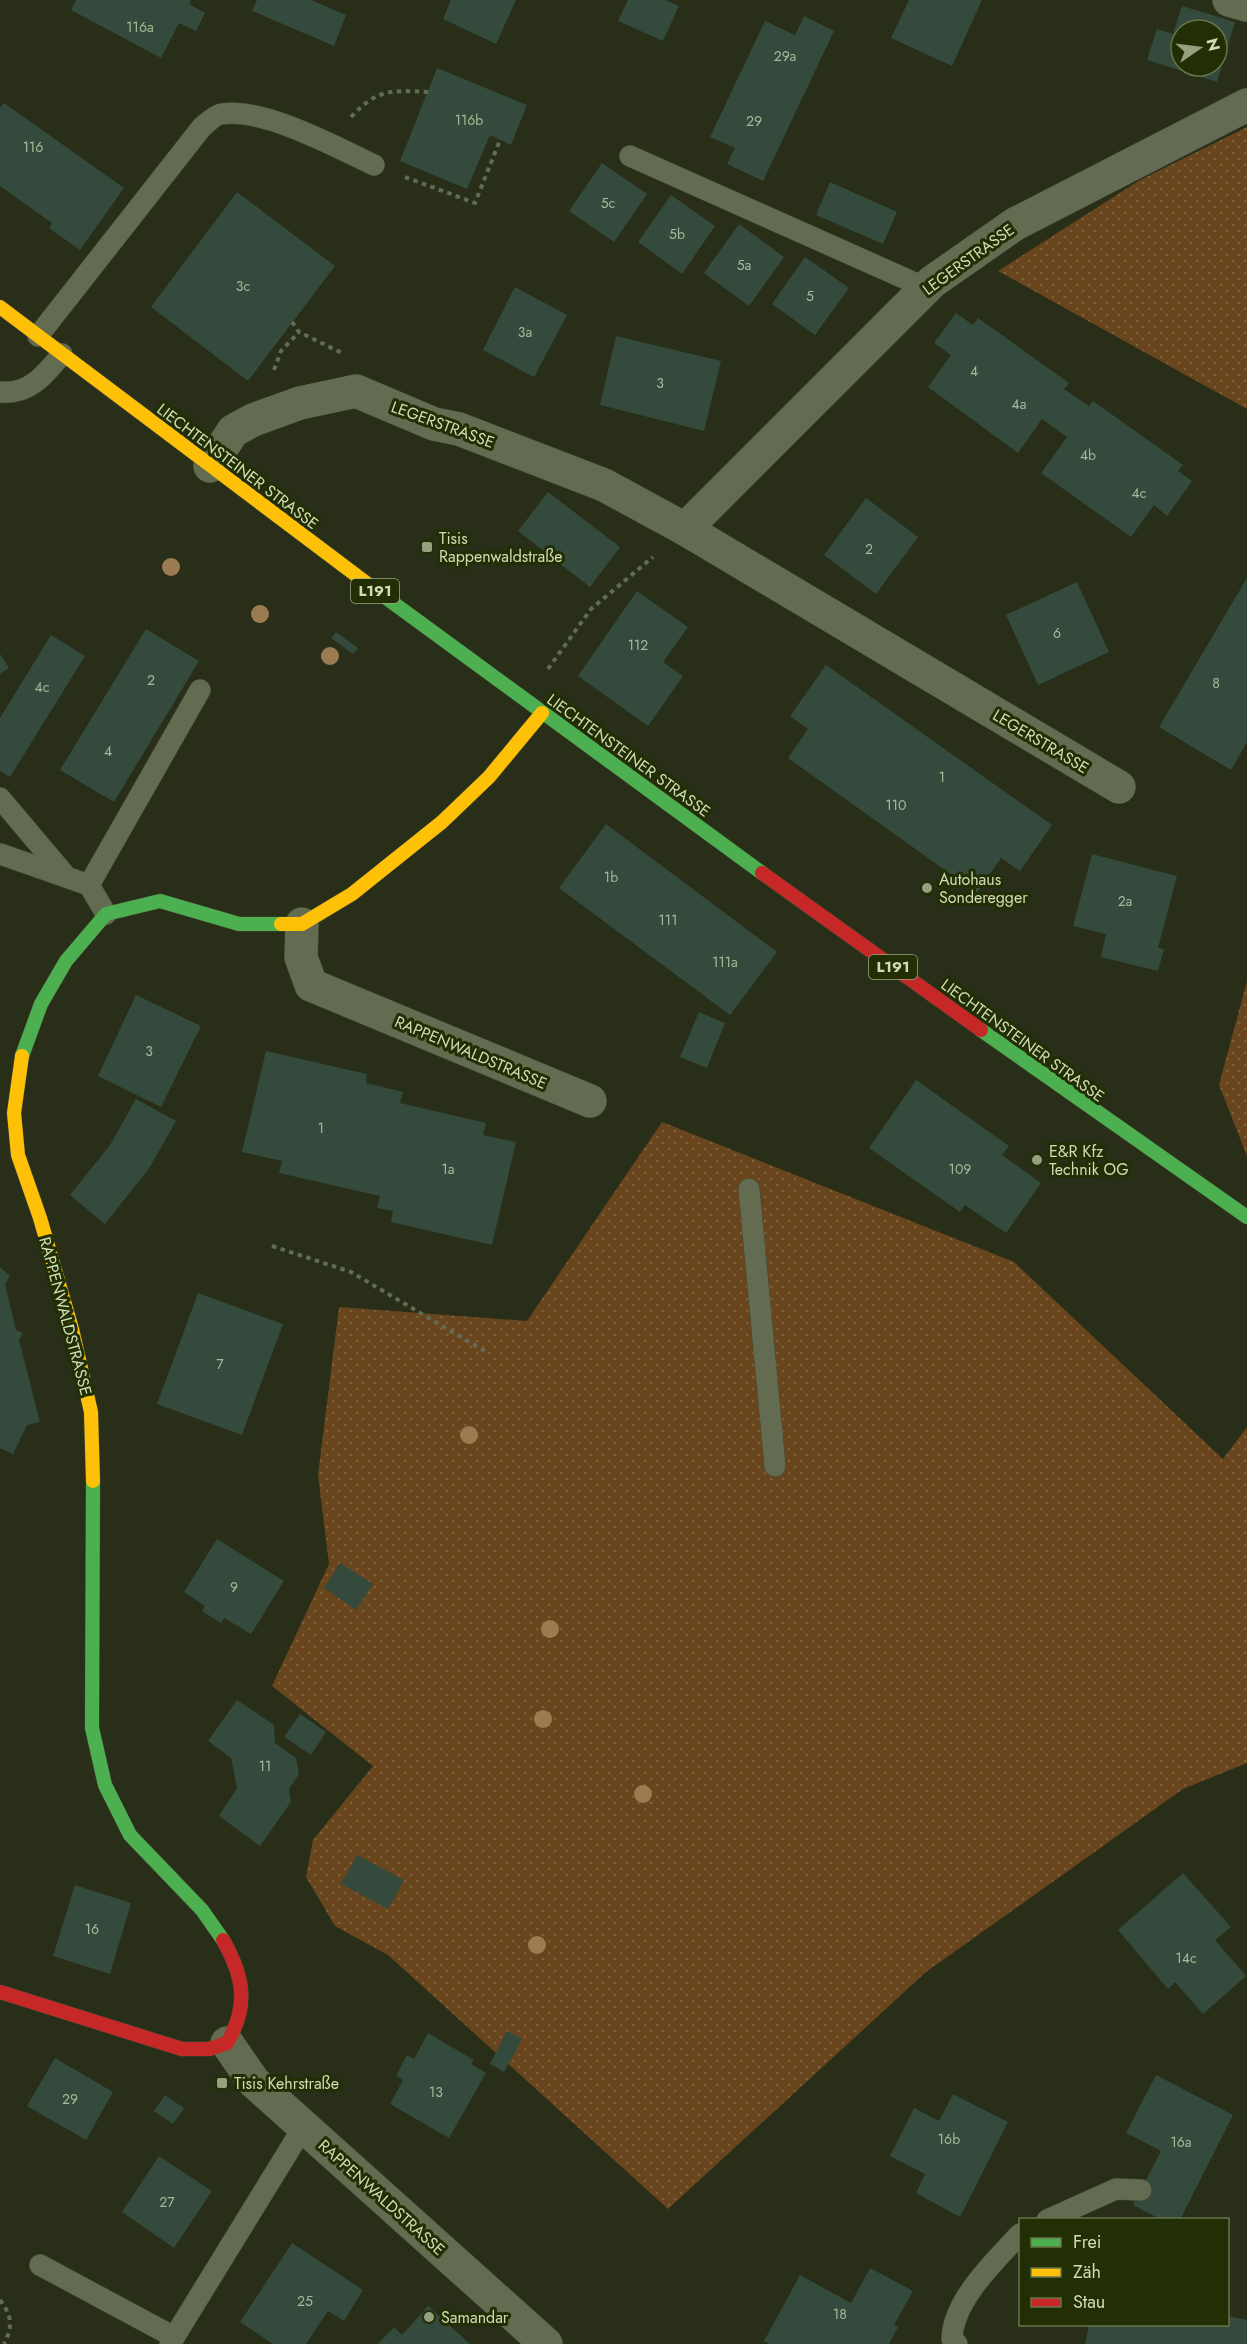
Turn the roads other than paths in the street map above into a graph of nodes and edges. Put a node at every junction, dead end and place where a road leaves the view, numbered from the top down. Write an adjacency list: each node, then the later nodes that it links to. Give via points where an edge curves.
1 (1229, 0): 2 (street)
2 (1247, 4)
3 (1247, 105): 6 (street, LEGERSTRASSE, via 1015,224)
4 (630, 156): 6 (lane)
5 (374, 165): 8 (lane, via 262,117 220,114 202,127)
6 (926, 288): 12 (street, LEGERSTRASSE)
7 (0, 308): 8 (street, LIECHTENSTEINER STRASSE / L191)
8 (38, 336): 9 (street, LIECHTENSTEINER STRASSE / L191)
9 (62, 354): 10 (lane, via 39,383); 11 (street, LIECHTENSTEINER STRASSE / L191)
10 (0, 392)
11 (210, 466): 12 (street, LEGERSTRASSE, via 233,431 252,420 356,391 434,424 459,429 604,485); 14 (street, LIECHTENSTEINER STRASSE / L191)
12 (685, 529): 15 (street, LEGERSTRASSE)
13 (200, 690): 19 (lane)
14 (542, 713): 21 (street, via 489,777 442,822 352,894); 26 (street, LIECHTENSTEINER STRASSE / L191, via 833,925)
15 (1119, 787)
16 (0, 798): 18 (lane)
17 (0, 854): 18 (lane)
18 (67, 877): 19 (lane)
19 (89, 885): 20 (lane)
20 (106, 914): 21 (street, via 160,901 239,924); 22 (street, RAPPENWALDSTRASSE, via 66,961 41,1004)
21 (302, 924): 23 (street, RAPPENWALDSTRASSE, via 301,957 311,985)
22 (9, 1087): 24 (street, RAPPENWALDSTRASSE, via 14,1113)
23 (590, 1101)
24 (9, 1152): 29 (street, RAPPENWALDSTRASSE, via 40,1218 91,1412 92,1728 102,1773 130,1835 202,1910 225,1942 243,2002 239,2023)
25 (749, 1189): 27 (lane)
26 (1247, 1217)
27 (775, 1466)
28 (0, 1992): 29 (street, via 182,2049 209,2049)
29 (227, 2043): 30 (street, RAPPENWALDSTRASSE, via 254,2082)
30 (304, 2126): 35 (lane); 36 (street, RAPPENWALDSTRASSE)
31 (1141, 2190): 32 (lane, via 1116,2189)
32 (1051, 2218)
33 (1019, 2235): 37 (lane, via 983,2273 953,2322 952,2339)
34 (40, 2265): 35 (lane)
35 (172, 2341)
36 (546, 2344)
37 (957, 2344)

